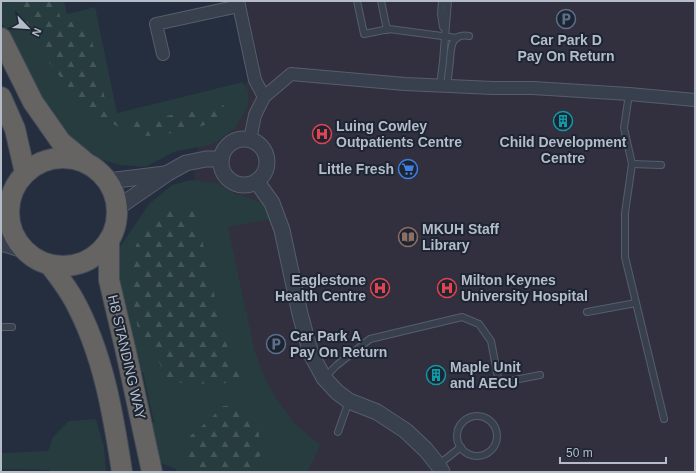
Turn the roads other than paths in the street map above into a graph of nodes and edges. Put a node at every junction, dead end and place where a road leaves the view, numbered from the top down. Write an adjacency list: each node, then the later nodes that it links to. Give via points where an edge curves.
1 (356, 1): 6 (lane, via 364,34)
2 (381, 1): 6 (lane)
3 (442, 1): 7 (lane)
4 (448, 1): 7 (lane)
5 (239, 4): 11 (street, via 156,24); 15 (street, via 255,80)
6 (387, 30): 7 (lane)
7 (444, 36): 10 (lane); 12 (lane)
8 (469, 36): 10 (lane)
9 (1, 38): 19 (highway, via 32,102 60,142)
10 (457, 38): 12 (lane, via 452,44)
11 (163, 54)
12 (443, 86): 13 (street); 15 (street, via 291,74)
13 (629, 94): 16 (street); 20 (lane, via 624,128)
14 (1, 97): 22 (highway, via 15,129)
15 (264, 97): 17 (street, via 255,115)
16 (695, 100)
17 (250, 140): 18 (street, via 235,141 223,152); 25 (street, via 261,147 267,159 265,172)
18 (221, 160): 23 (street, via 206,158 186,163); 25 (street, via 224,174 235,184 242,186)
19 (87, 164): 22 (highway, via 72,158 55,158 39,163); 24 (highway, via 99,171)
20 (632, 164): 21 (lane); 32 (lane, via 625,213 625,257)
21 (661, 164)
22 (25, 173): 27 (highway, via 16,185)
23 (168, 173): 24 (street); 26 (street)
24 (108, 181): 26 (highway)
25 (257, 182): 37 (street, via 272,203 282,230 311,354)
26 (117, 208): 28 (highway, via 116,225)
27 (5, 209): 30 (highway, via 16,239)
28 (109, 240): 31 (highway, via 98,253 83,262 67,266); 44 (highway, H8 STANDING WAY, via 109,280)
29 (1, 243): 30 (street)
30 (24, 250): 31 (highway)
31 (50, 265): 43 (highway, H8 STANDING WAY, via 74,299 91,336 105,379)
32 (636, 303): 33 (lane); 39 (lane)
33 (587, 312)
34 (1, 327): 35 (lane)
35 (12, 327)
36 (540, 375): 37 (lane, via 499,384 491,341 479,324 462,317 370,339)
37 (324, 378): 38 (street)
38 (349, 401): 40 (lane); 42 (street, via 377,412 406,431)
39 (664, 419)
40 (338, 432)
41 (461, 447): 41 (lane, via 457,438 458,432 467,419 482,417 495,427 497,439 489,453 473,456); 42 (lane)
42 (440, 468)
43 (122, 472)
44 (152, 472)

